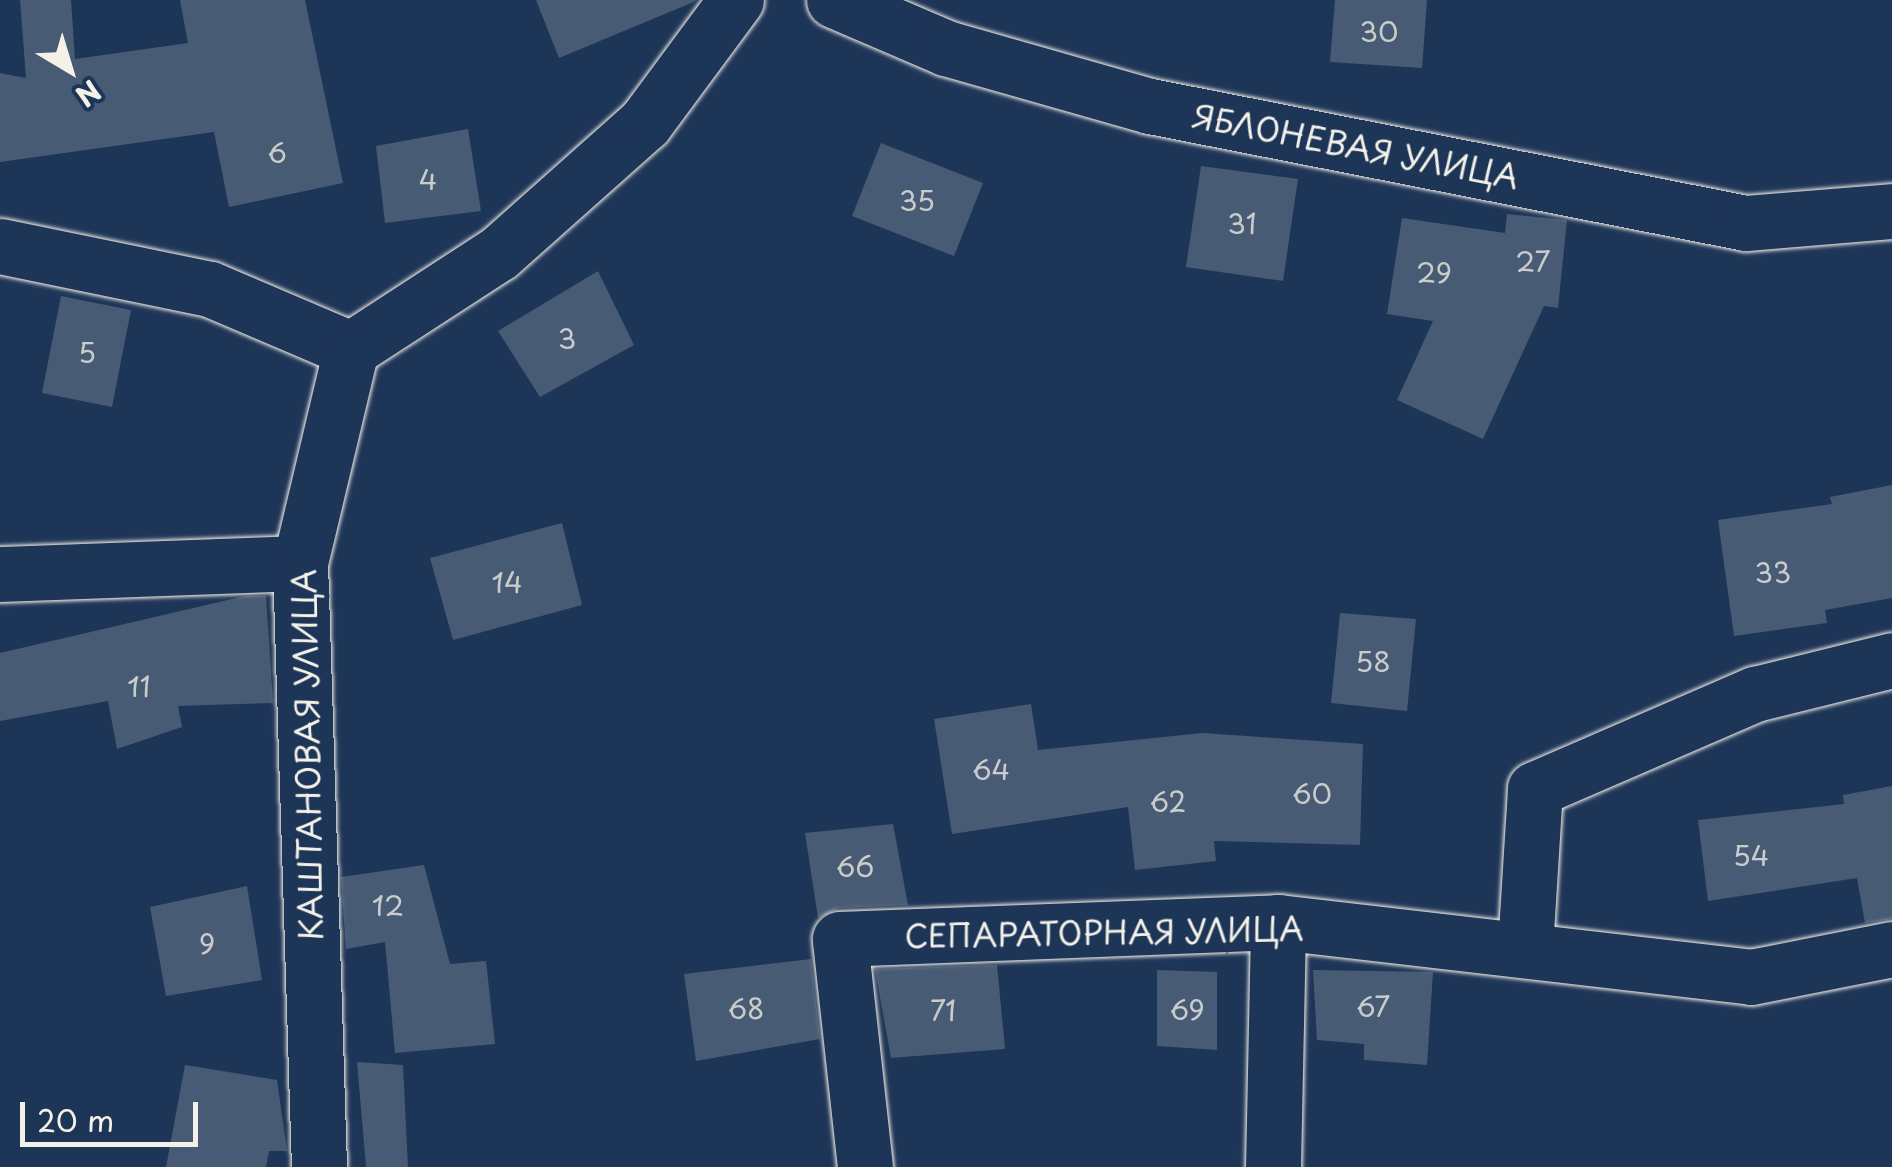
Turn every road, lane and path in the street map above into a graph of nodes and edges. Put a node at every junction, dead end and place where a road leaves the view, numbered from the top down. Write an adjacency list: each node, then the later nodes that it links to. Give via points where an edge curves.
1 (736, 0): 5 (street, via 644,123 499,253)
2 (834, 0): 3 (street, ЯБЛОНЕВАЯ УЛИЦА, via 946,48 1150,106 1746,223)
3 (1892, 211)
4 (0, 246): 5 (street, via 210,290)
5 (351, 348): 6 (street, КАШТАНОВАЯ УЛИЦА)
6 (300, 563): 7 (street); 12 (street, КАШТАНОВАЯ УЛИЦА)
7 (0, 574)
8 (1892, 660): 10 (street, via 1755,694 1535,789)
9 (1278, 922): 10 (street, СЕПАРАТОРНАЯ УЛИЦА); 13 (street, СЕПАРАТОРНАЯ УЛИЦА, via 840,939); 14 (street)
10 (1525, 948): 11 (street, СЕПАРАТОРНАЯ УЛИЦА, via 1750,977)
11 (1892, 949)
12 (320, 1167)
13 (864, 1167)
14 (1274, 1167)

